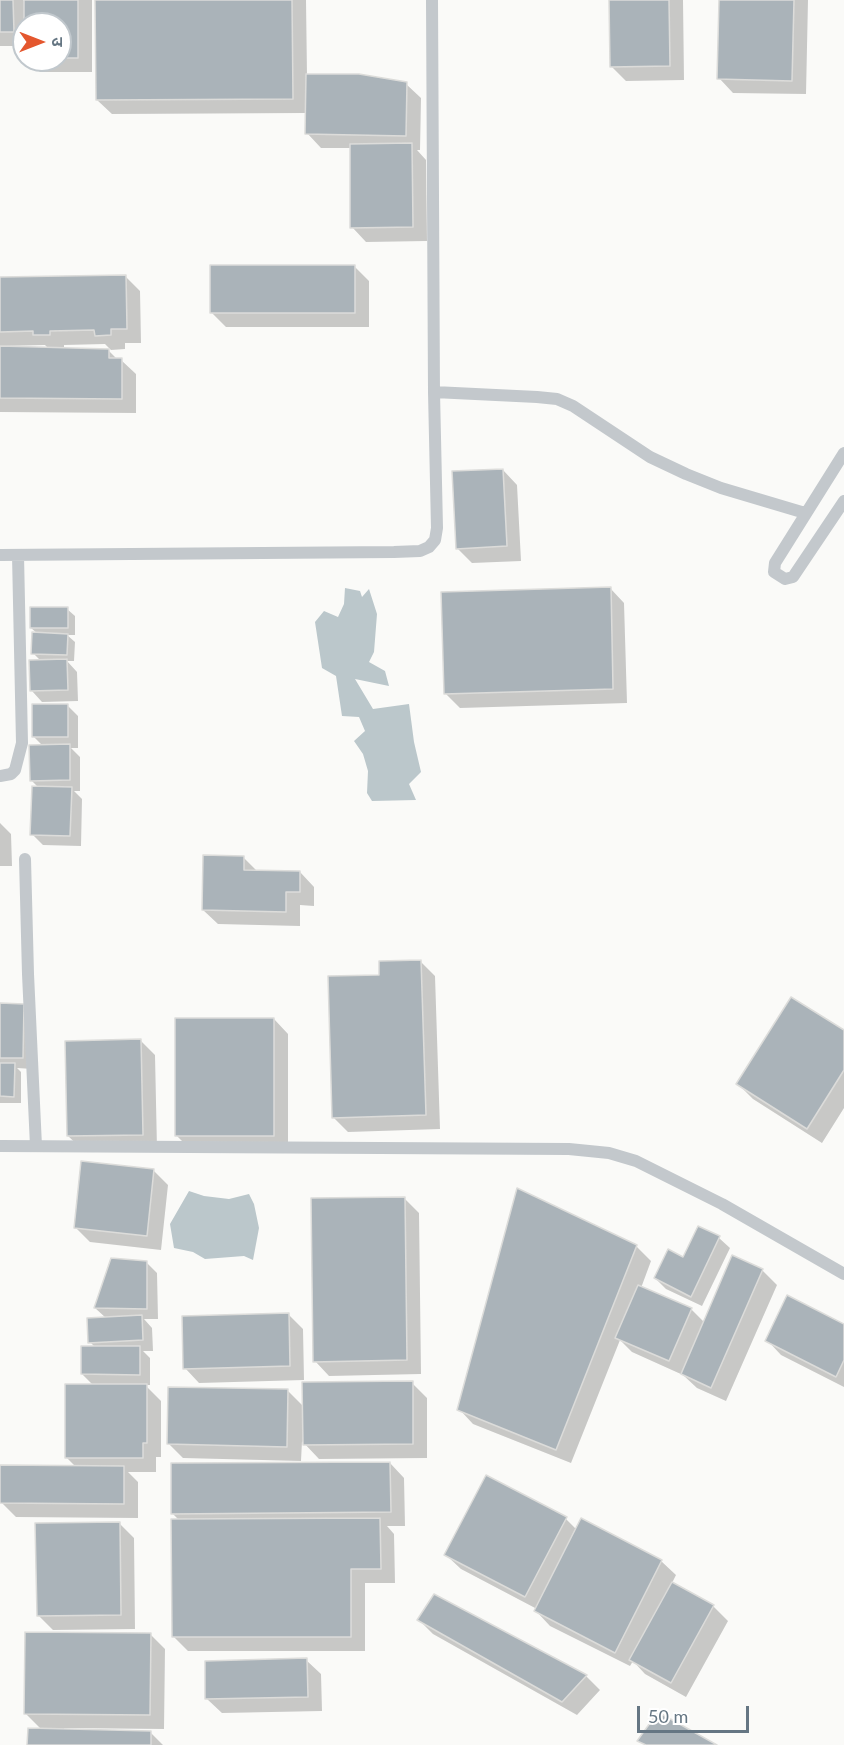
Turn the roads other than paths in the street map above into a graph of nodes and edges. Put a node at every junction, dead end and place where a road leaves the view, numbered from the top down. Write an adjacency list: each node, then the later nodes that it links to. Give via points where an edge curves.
1 (432, 0): 2 (street)
2 (434, 392): 5 (street, via 557,399 668,466 721,488); 7 (street, via 437,528 435,540 420,551)
3 (844, 453): 5 (street)
4 (844, 501): 5 (street, via 793,578 785,579 774,572 775,563)
5 (805, 513)
6 (0, 555): 7 (street)
7 (18, 555): 8 (street, via 22,742 15,770)
8 (0, 776)
9 (25, 859): 11 (street)
10 (0, 1146): 11 (street)
11 (36, 1146): 12 (street, via 545,1149 609,1153 636,1161 722,1204)
12 (844, 1274)

